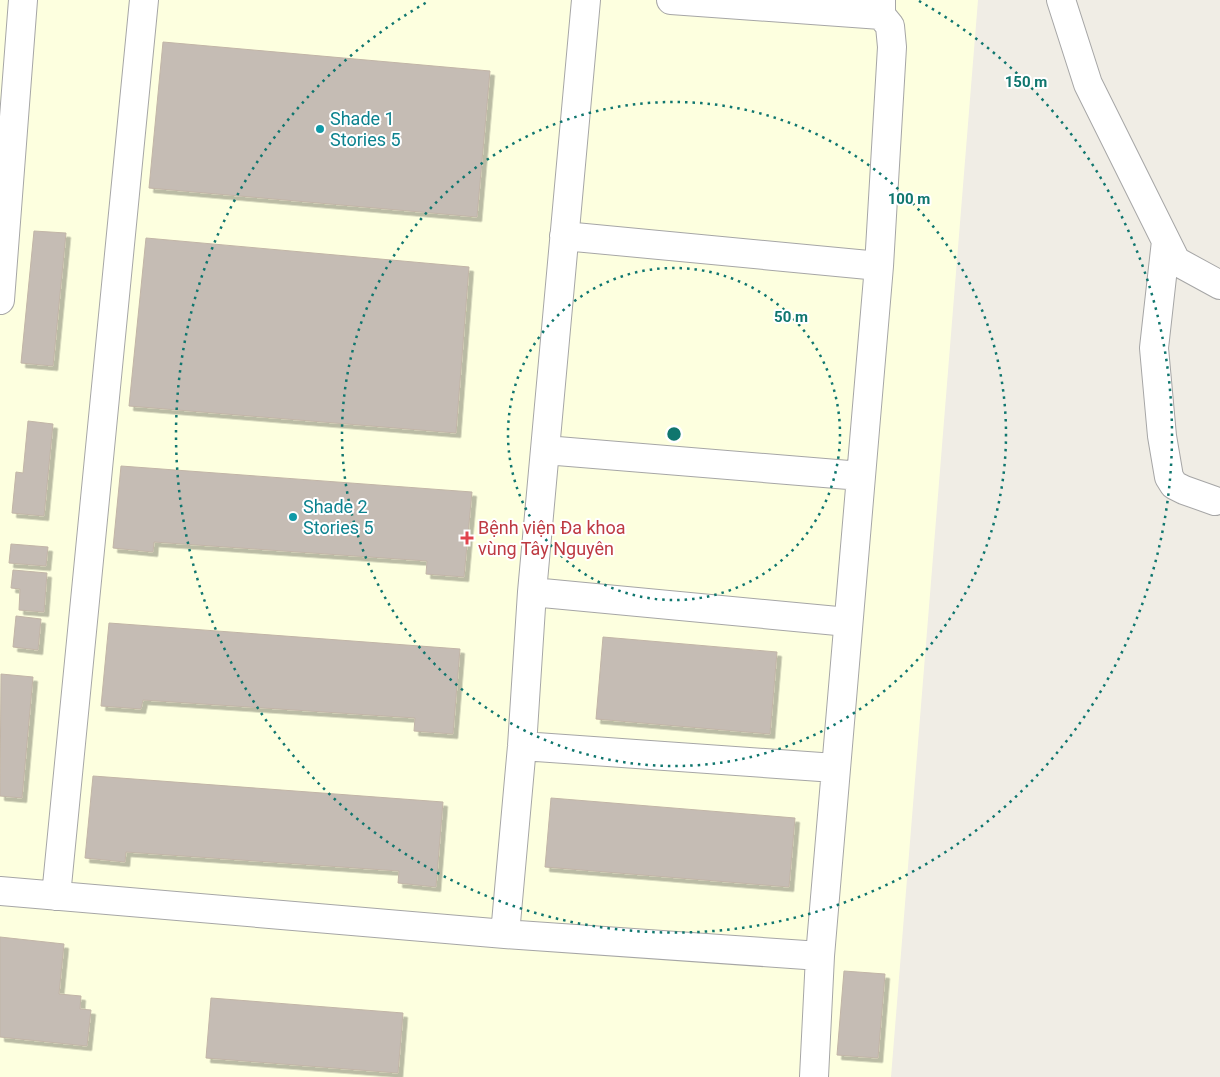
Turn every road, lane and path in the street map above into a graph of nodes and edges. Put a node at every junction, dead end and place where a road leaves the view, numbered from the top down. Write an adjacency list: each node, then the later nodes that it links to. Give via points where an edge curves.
1 (23, 0): 11 (street)
2 (144, 0): 20 (street)
3 (586, 0): 7 (street)
4 (671, 0): 6 (street)
5 (1060, 0): 8 (street, via 1088,84)
6 (881, 8): 9 (street, via 890,26 892,47)
7 (564, 236): 9 (street); 12 (street)
8 (1166, 241): 10 (street, via 1176,261); 14 (street, via 1154,348 1169,477 1174,485)
9 (879, 266): 13 (street)
10 (1220, 285)
11 (0, 300)
12 (545, 450): 13 (street); 15 (street)
13 (861, 476): 16 (street)
14 (1216, 501)
15 (532, 592): 16 (street); 17 (street)
16 (848, 622): 18 (street)
17 (522, 746): 18 (street); 21 (street)
18 (835, 768): 22 (street)
19 (0, 891): 20 (street)
20 (56, 896): 21 (street)
21 (505, 934): 22 (street)
22 (820, 956): 23 (street)
23 (814, 1077)

